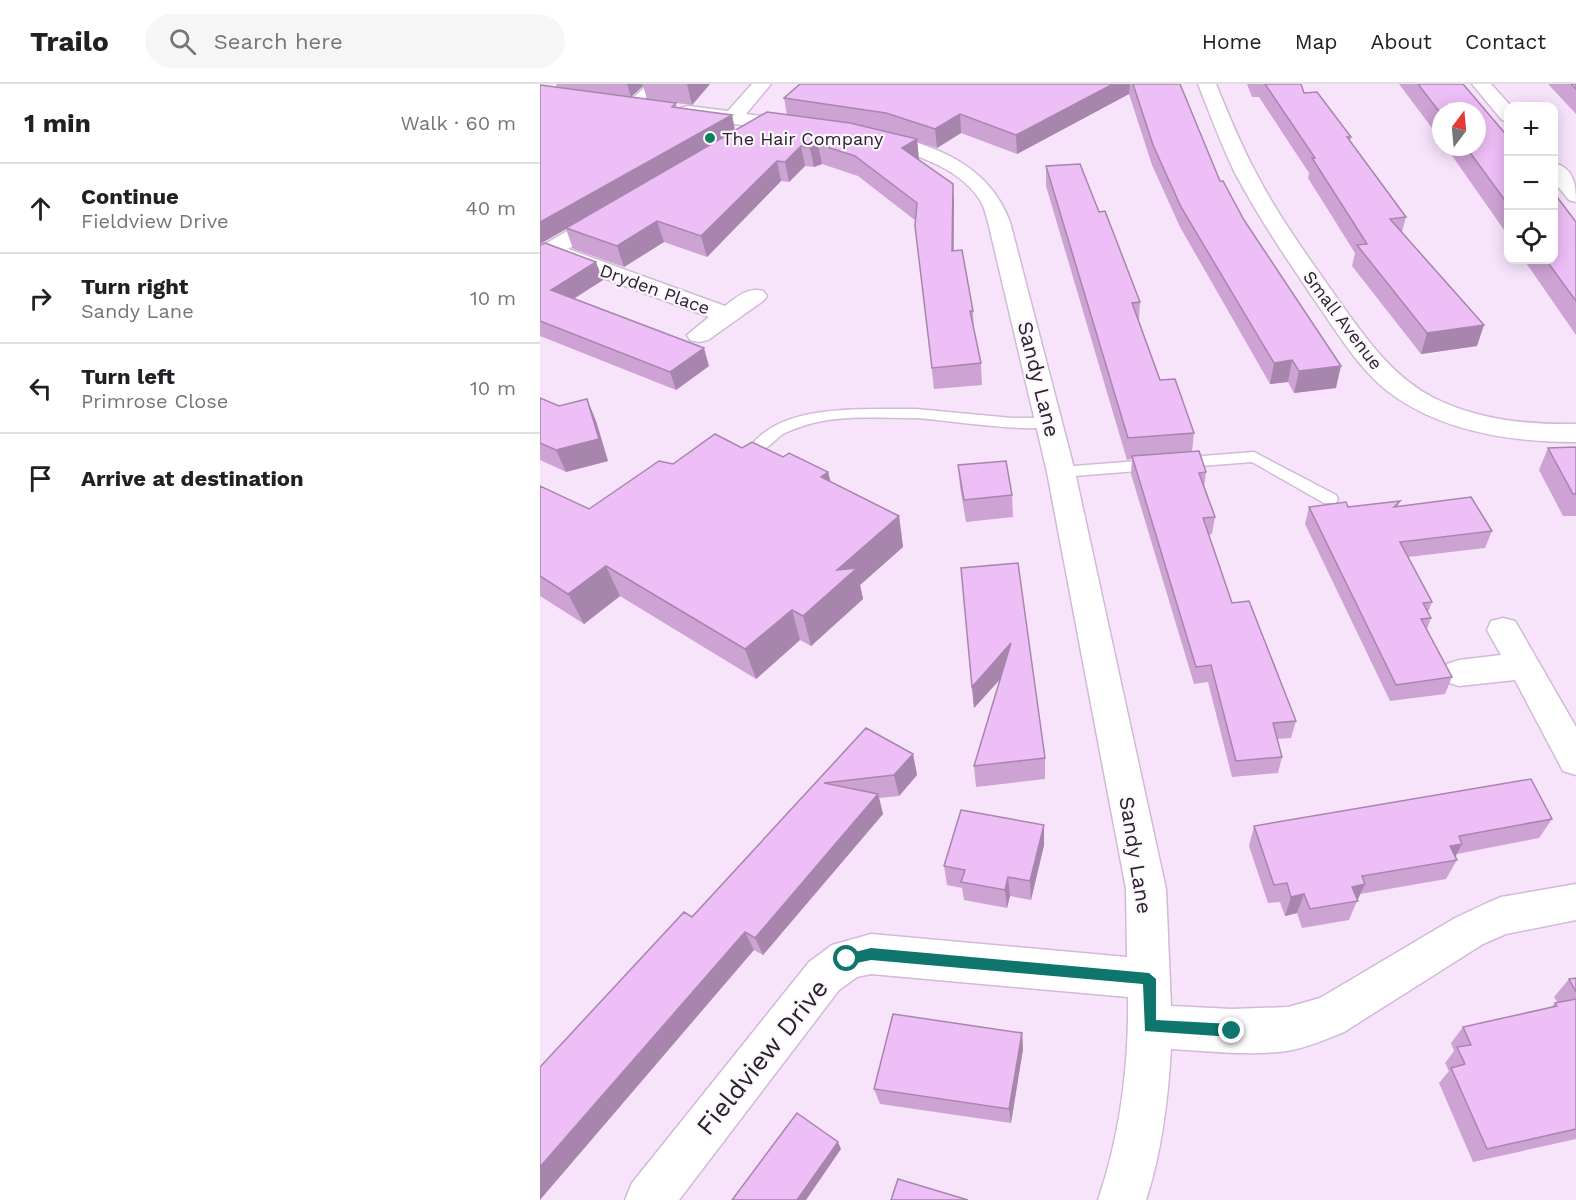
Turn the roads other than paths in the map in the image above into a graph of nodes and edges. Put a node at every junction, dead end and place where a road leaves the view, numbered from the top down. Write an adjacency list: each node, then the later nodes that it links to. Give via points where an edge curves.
1 (654, 84): 6 (lane)
2 (762, 84): 8 (street)
3 (1194, 84): 4 (street)
4 (1207, 84): 19 (street, Small Avenue, via 1244,170 1295,257 1374,365 1428,405 1481,423 1528,432)
5 (1481, 84): 7 (street)
6 (621, 104): 8 (street)
7 (1504, 110)
8 (737, 128): 9 (street, via 768,122)
9 (821, 130)
10 (853, 134): 18 (street, Sandy Lane, via 914,147 941,159 989,197 999,222)
11 (1558, 174): 12 (street)
12 (1576, 196)
13 (631, 203): 14 (street)
14 (544, 253): 16 (street, Dryden Place)
15 (755, 296): 16 (street, Dryden Place)
16 (727, 315): 17 (street, Dryden Place)
17 (699, 335)
18 (1050, 423): 20 (lane, via 916,413 838,415 807,418 780,429); 21 (street, Sandy Lane)
19 (1576, 433)
20 (758, 447)
21 (1061, 472): 22 (lane, via 1254,457); 28 (street, Sandy Lane, via 1146,889)
22 (1330, 499)
23 (1503, 630): 24 (street)
24 (1524, 666): 25 (street); 26 (street)
25 (1459, 673)
26 (1576, 760)
27 (1576, 902): 29 (street, via 1501,916 1468,931 1329,1017 1288,1029 1232,1031)
28 (1149, 979): 29 (street, Sandy Lane); 30 (street, Fieldview Drive, via 871,954 847,959 824,976)
29 (1150, 1026): 31 (street, Sandy Lane, via 1146,1089)
30 (649, 1200)
31 (1122, 1200)

